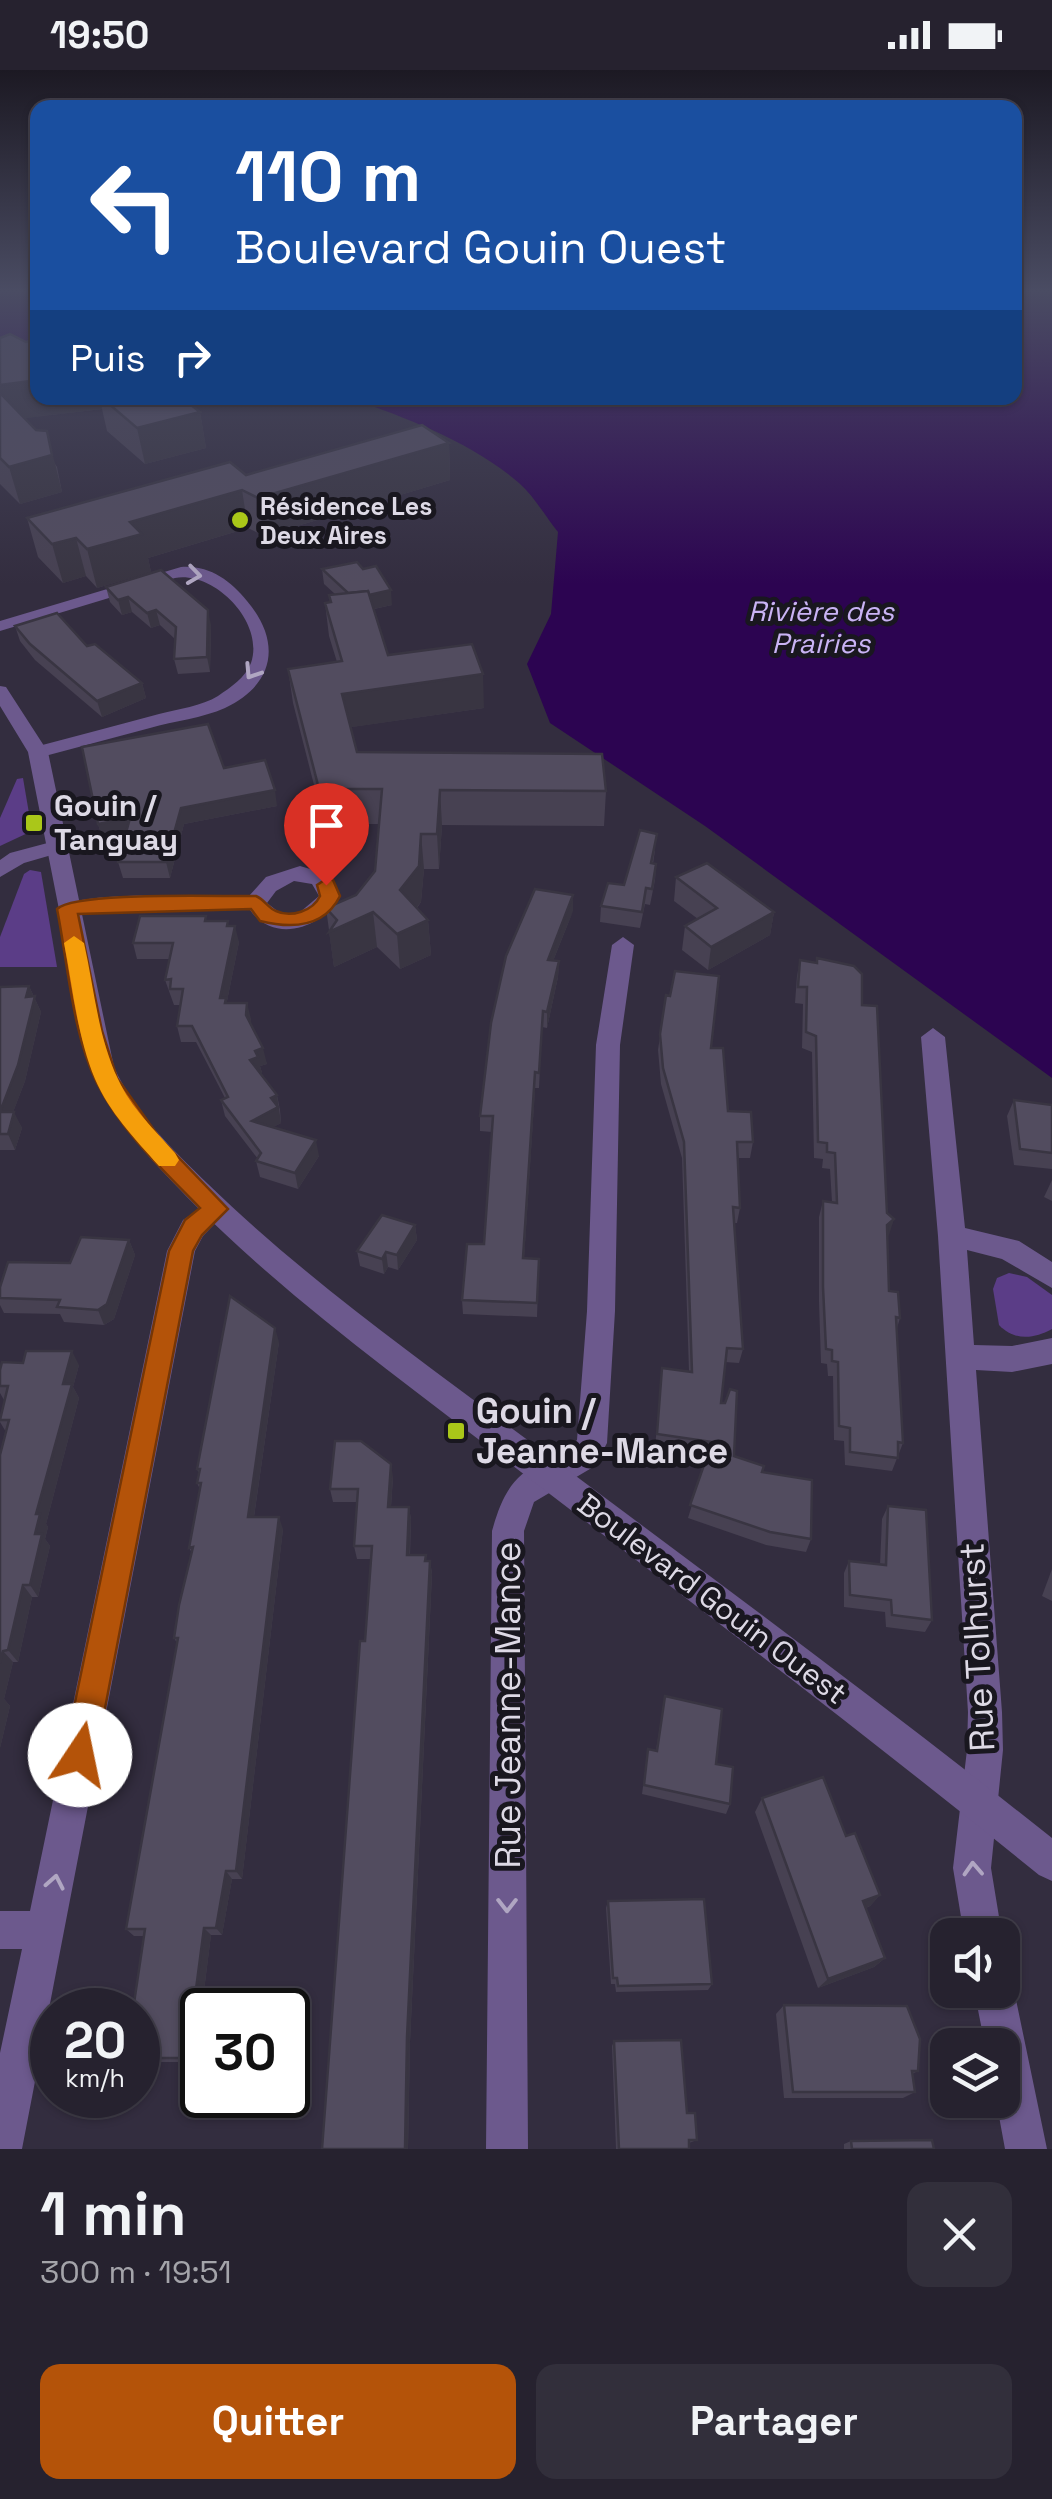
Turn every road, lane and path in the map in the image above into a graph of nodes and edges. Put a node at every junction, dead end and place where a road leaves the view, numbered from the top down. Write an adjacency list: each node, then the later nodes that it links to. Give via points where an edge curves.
1 (0, 626): 3 (street, one-way to 3, via 193,572 233,596 260,637 258,666 218,704)
2 (0, 691): 3 (street, Boulevard Gouin Ouest)
3 (38, 752): 4 (street, Boulevard Gouin Ouest)
4 (55, 847): 5 (street); 7 (street, Boulevard Gouin Ouest)
5 (0, 870)
6 (256, 903): 7 (street)
7 (67, 909): 10 (street, Boulevard Gouin Ouest, via 107,1080 151,1143)
8 (623, 945): 15 (street, Rue Jeanne-Mance, via 608,1045 592,1443 580,1458)
9 (933, 1036): 11 (street, Rue Tolhurst)
10 (216, 1209): 15 (street, Boulevard Gouin Ouest, via 321,1301); 20 (street, one-way to 10, via 181,1251 193,1228)
11 (952, 1236): 12 (street, via 1009,1248); 14 (street, Rue Tolhurst)
12 (1052, 1276)
13 (1052, 1351): 14 (street, via 1012,1359)
14 (959, 1357): 16 (street, Rue Tolhurst, via 985,1712)
15 (547, 1474): 16 (street, Boulevard Gouin Ouest); 23 (street, Rue Jeanne-Mance, one-way to 23, via 521,1492 508,1531)
16 (978, 1802): 17 (street, Boulevard Gouin Ouest); 18 (street, Rue Tolhurst, one-way to 16, via 972,1868)
17 (1052, 1862)
18 (981, 1918)
19 (0, 1930): 20 (street)
20 (45, 1930): 22 (street)
21 (998, 2008): 24 (street)
22 (1, 2149)
23 (508, 2149)
24 (1026, 2149)

